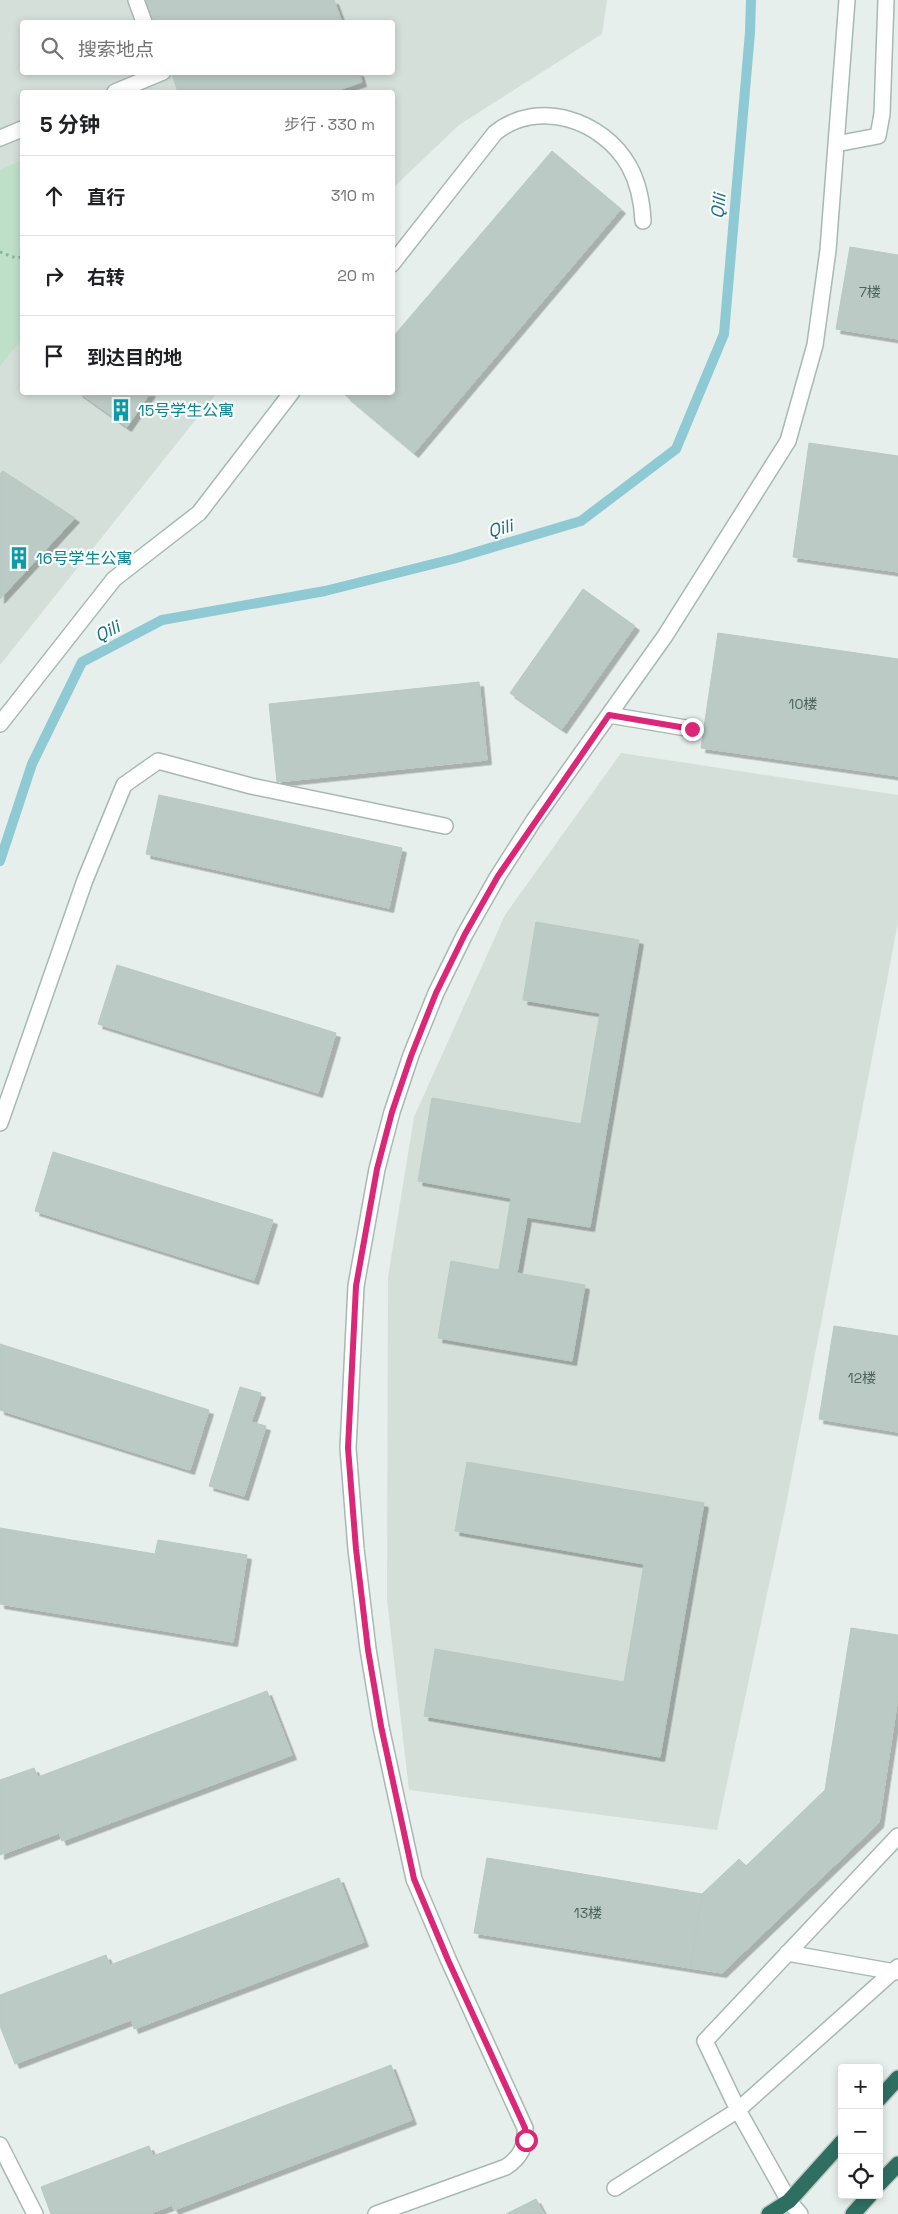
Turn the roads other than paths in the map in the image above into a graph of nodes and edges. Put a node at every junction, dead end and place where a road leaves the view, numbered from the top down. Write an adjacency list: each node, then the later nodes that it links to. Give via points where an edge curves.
1 (136, 0): 4 (street)
2 (848, 0): 9 (street)
3 (886, 0): 9 (street, via 882,114 878,136)
4 (143, 20)
5 (156, 75): 6 (street)
6 (120, 90)
7 (20, 130): 8 (street)
8 (0, 138)
9 (836, 144): 13 (street, via 828,250 815,345 788,441 665,636)
10 (643, 221): 11 (street, via 637,183 617,149 602,136 567,119 548,115 524,117 513,120 495,133)
11 (395, 260)
12 (290, 395): 14 (street, via 199,513 114,579)
13 (609, 715): 15 (street); 32 (street, via 498,876 436,993 392,1112 364,1228 356,1286 348,1448 356,1549 381,1726 414,1879 525,2128 526,2140 519,2156 506,2167)
14 (0, 724)
15 (692, 729)
16 (445, 826): 17 (street, via 251,786 158,761 124,785 85,880)
17 (0, 1123)
18 (898, 1836): 19 (street)
19 (787, 1953): 20 (street); 23 (street, via 705,2040)
20 (896, 1969): 23 (street)
21 (898, 2078): 22 (highway)
22 (883, 2095)
23 (738, 2110): 28 (street); 30 (street)
24 (0, 2145): 31 (street)
25 (838, 2146): 30 (highway)
26 (898, 2164): 27 (highway)
27 (883, 2180)
28 (615, 2188)
29 (866, 2199): 35 (highway)
30 (789, 2201): 33 (highway); 34 (street)
31 (35, 2214)
32 (376, 2214)
33 (769, 2214)
34 (800, 2214)
35 (853, 2214)

